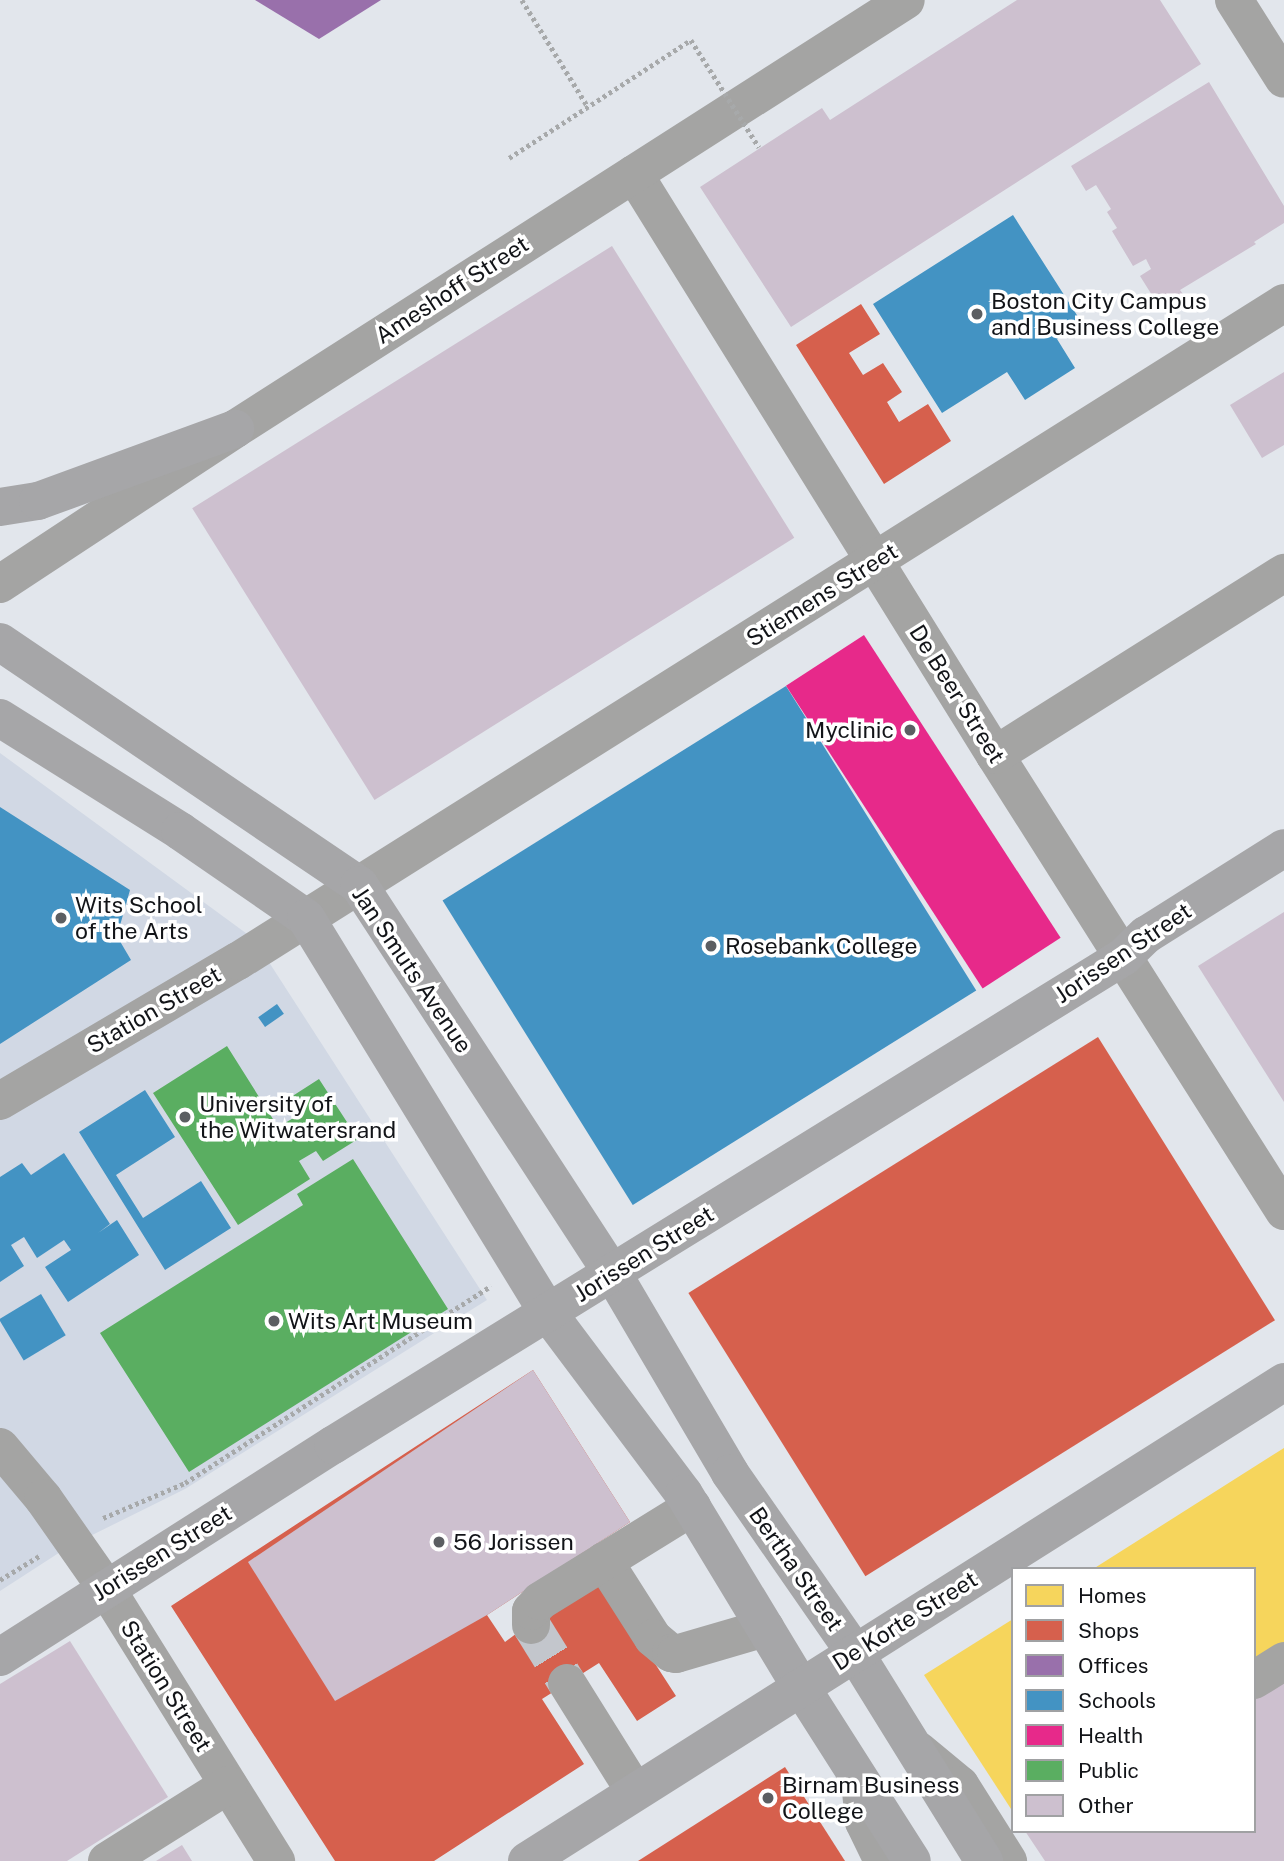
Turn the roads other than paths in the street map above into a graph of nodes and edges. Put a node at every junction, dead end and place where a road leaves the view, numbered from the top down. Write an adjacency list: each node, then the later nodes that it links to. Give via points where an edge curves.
1 (906, 0): 4 (street, Ameshoff Street)
2 (1234, 0): 3 (street)
3 (1284, 79)
4 (634, 174): 6 (street, Ameshoff Street); 8 (street, De Beer Street)
5 (1284, 303): 8 (street, Stiemens Street)
6 (235, 429): 7 (main road, via 38,501); 10 (street, Ameshoff Street)
7 (0, 507)
8 (875, 562): 13 (street, De Beer Street); 15 (street, Stiemens Street)
9 (1284, 573): 13 (street)
10 (0, 584)
11 (0, 642): 15 (main road, Jan Smuts Avenue)
12 (0, 718): 16 (main road, via 180,831)
13 (995, 755): 17 (street, De Beer Street)
14 (1284, 848): 17 (main road, Jorissen Street, via 1146,935)
15 (359, 885): 16 (street, Stiemens Street); 20 (main road, Jan Smuts Avenue)
16 (306, 918): 18 (street, Station Street); 21 (main road)
17 (1122, 957): 19 (street, De Beer Street); 20 (main road, Jorissen Street)
18 (0, 1101)
19 (1284, 1211)
20 (613, 1274): 21 (main road, Jorissen Street); 29 (main road, Bertha Street, via 730,1473)
21 (548, 1313): 24 (main road); 26 (main road, Jorissen Street)
22 (1284, 1382): 29 (main road, De Korte Street)
23 (0, 1447): 26 (street, Station Street, via 43,1498)
24 (692, 1507): 25 (street); 28 (main road)
25 (604, 1562): 27 (street, via 540,1601 531,1611); 28 (street, via 653,1638 670,1653)
26 (106, 1588): 30 (main road, Jorissen Street); 36 (street, Station Street)
27 (531, 1625)
28 (765, 1628): 34 (main road)
29 (855, 1653): 34 (main road, De Korte Street); 38 (main road, Bertha Street, via 912,1746)
30 (0, 1657)
31 (1284, 1661): 32 (street)
32 (1256, 1679)
33 (567, 1683): 37 (street)
34 (801, 1687): 35 (main road); 37 (main road, De Korte Street)
35 (860, 1781): 42 (street, via 864,1822); 43 (main road)
36 (228, 1785): 39 (street); 40 (street, Station Street)
37 (635, 1792): 41 (main road, De Korte Street)
38 (1001, 1849)
39 (107, 1861)
40 (276, 1861)
41 (527, 1861)
42 (883, 1861)
43 (912, 1861)

